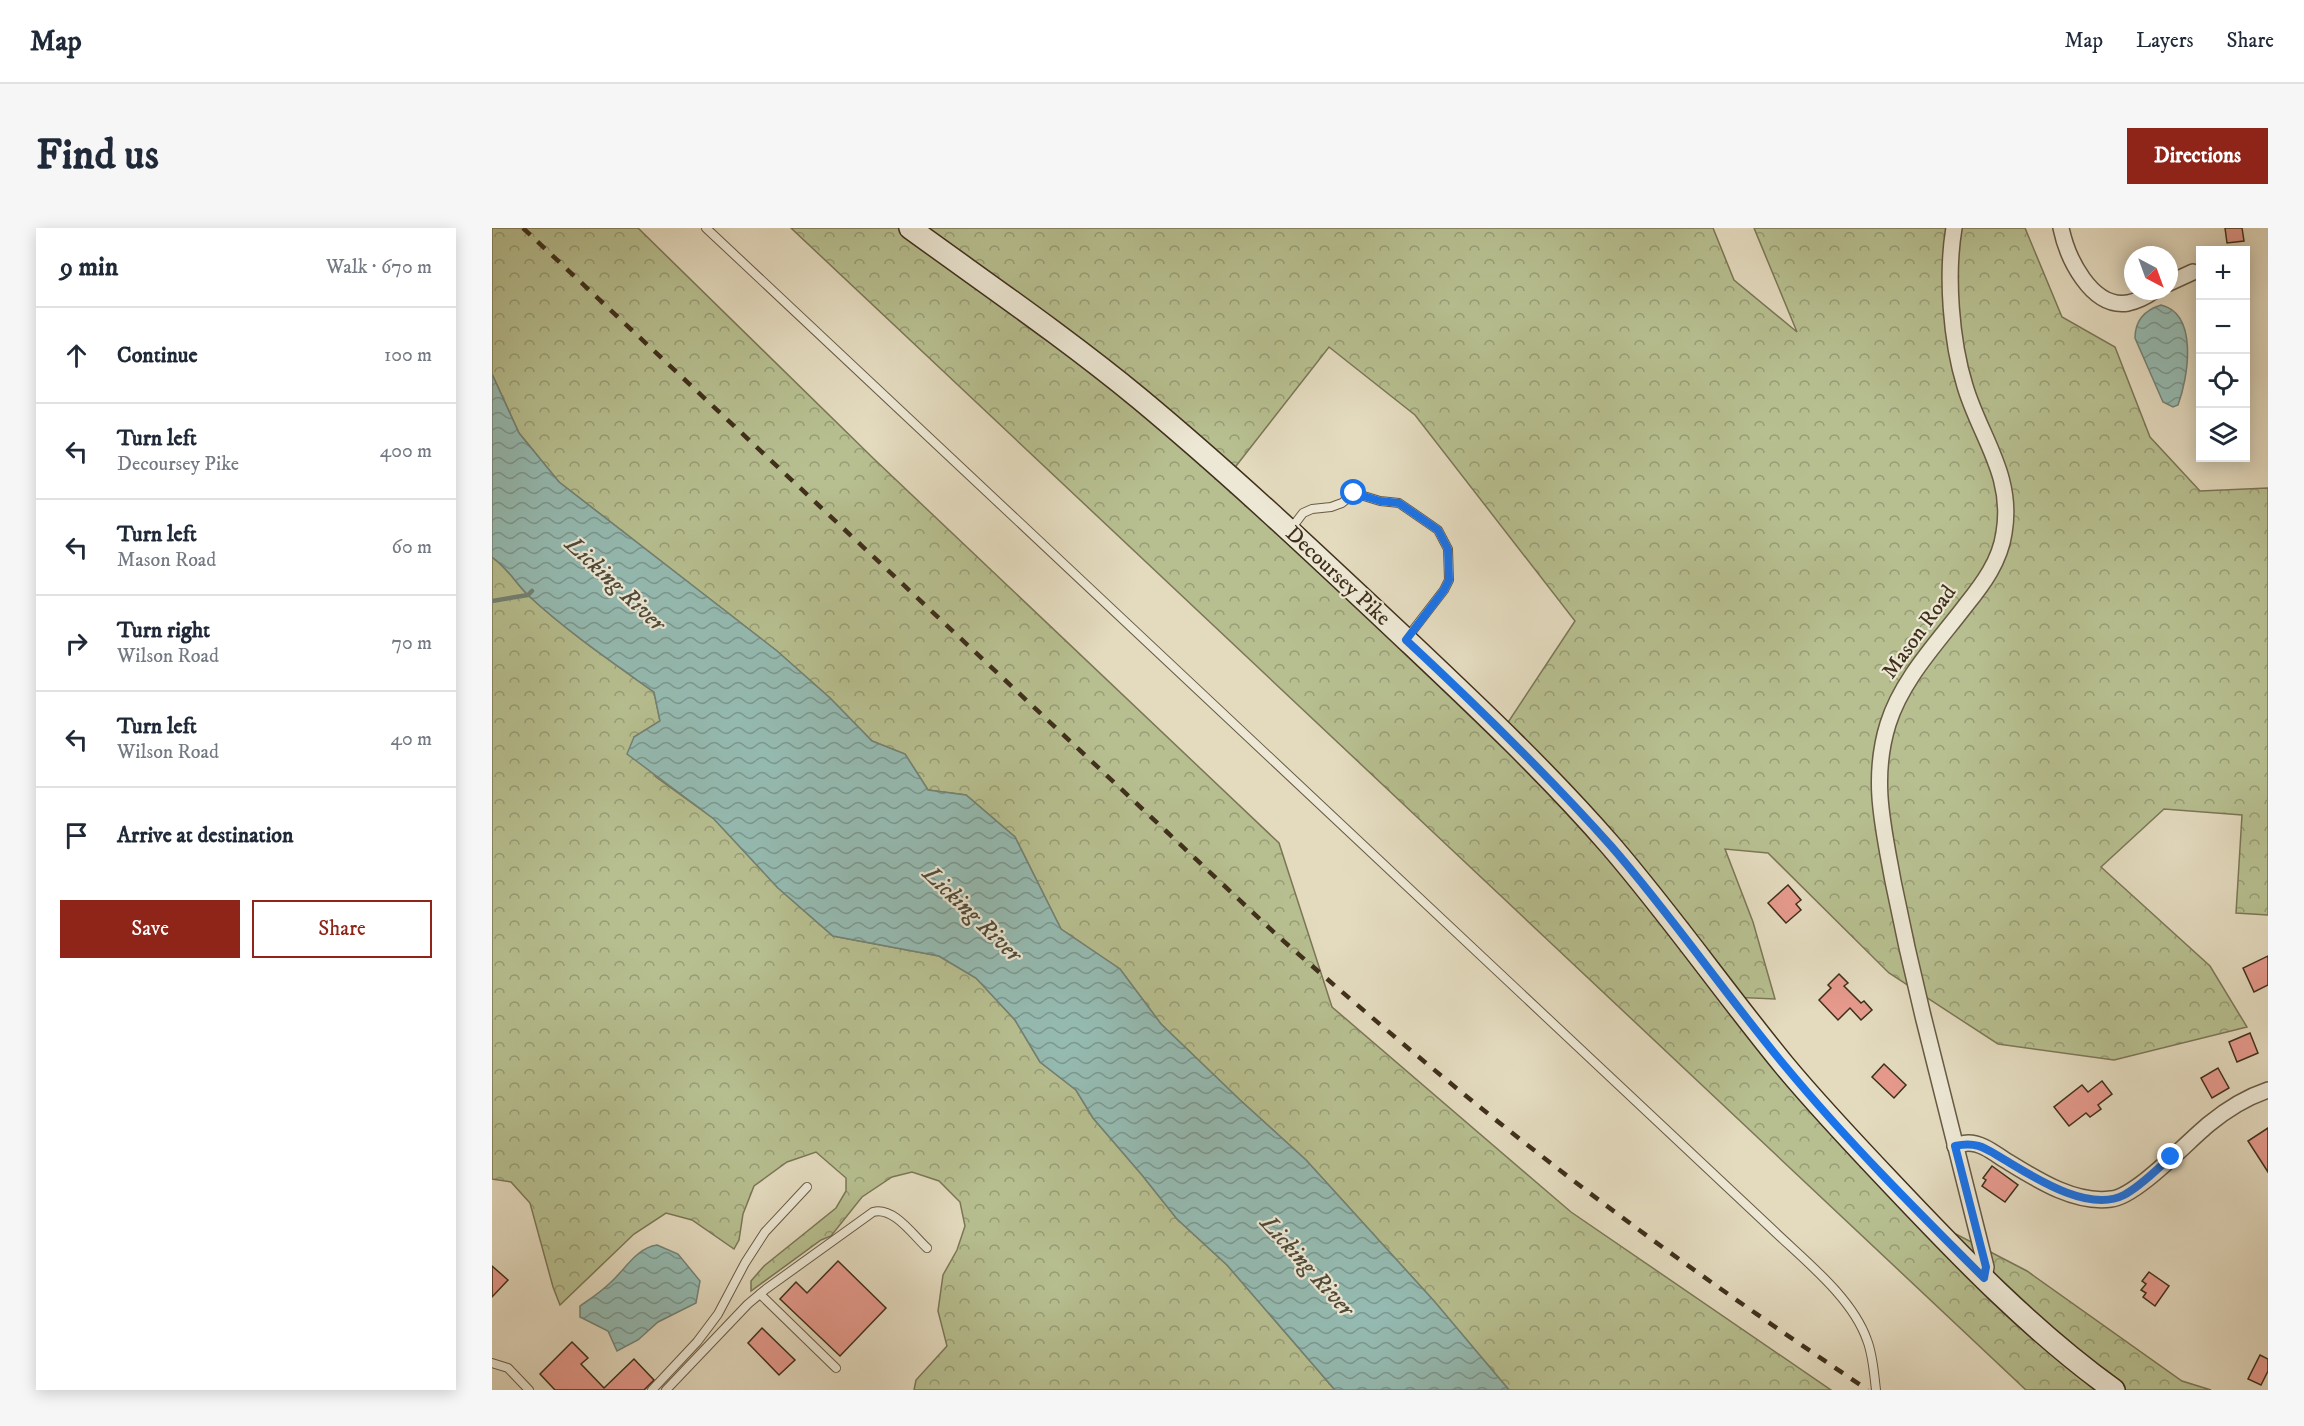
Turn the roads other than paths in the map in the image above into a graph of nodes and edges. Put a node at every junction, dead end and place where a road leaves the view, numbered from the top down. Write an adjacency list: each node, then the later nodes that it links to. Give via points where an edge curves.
1 (706, 228): 21 (lane, via 1830,1285 1860,1322 1870,1347)
2 (910, 228): 8 (main road, Decoursey Pike, via 1137,397)
3 (1954, 228): 11 (street, Mason Road, via 1952,300 1956,348 1966,388 1996,459 2004,503 2004,534 1983,583 1908,681 1891,714 1878,772 1882,821 1905,939)
4 (2061, 228): 7 (street, via 2078,271 2098,294 2116,303)
5 (2193, 272): 6 (street)
6 (2178, 279)
7 (2134, 300)
8 (1290, 530): 9 (main road, Decoursey Pike); 9 (lane, via 1303,513 1342,503 1354,493 1399,503 1438,530 1448,549 1449,580)
9 (1406, 640): 14 (main road, Decoursey Pike, via 1502,730 1612,847 1786,1067)
10 (2268, 1090): 11 (street, via 2210,1122 2138,1185 2114,1199 2090,1200 2070,1194 1986,1148 1969,1143)
11 (1955, 1146): 14 (street, Mason Road, via 1986,1267)
12 (807, 1187): 19 (lane, via 765,1232 718,1314 697,1342)
13 (927, 1248): 15 (lane, via 890,1213 880,1210)
14 (1984, 1278): 22 (main road, Decoursey Pike, via 2080,1365)
15 (760, 1294): 17 (lane); 20 (lane)
16 (492, 1363): 18 (lane, via 508,1368)
17 (836, 1368)
18 (529, 1390)
19 (652, 1390)
20 (666, 1390)
21 (1876, 1390)
22 (2114, 1390)

